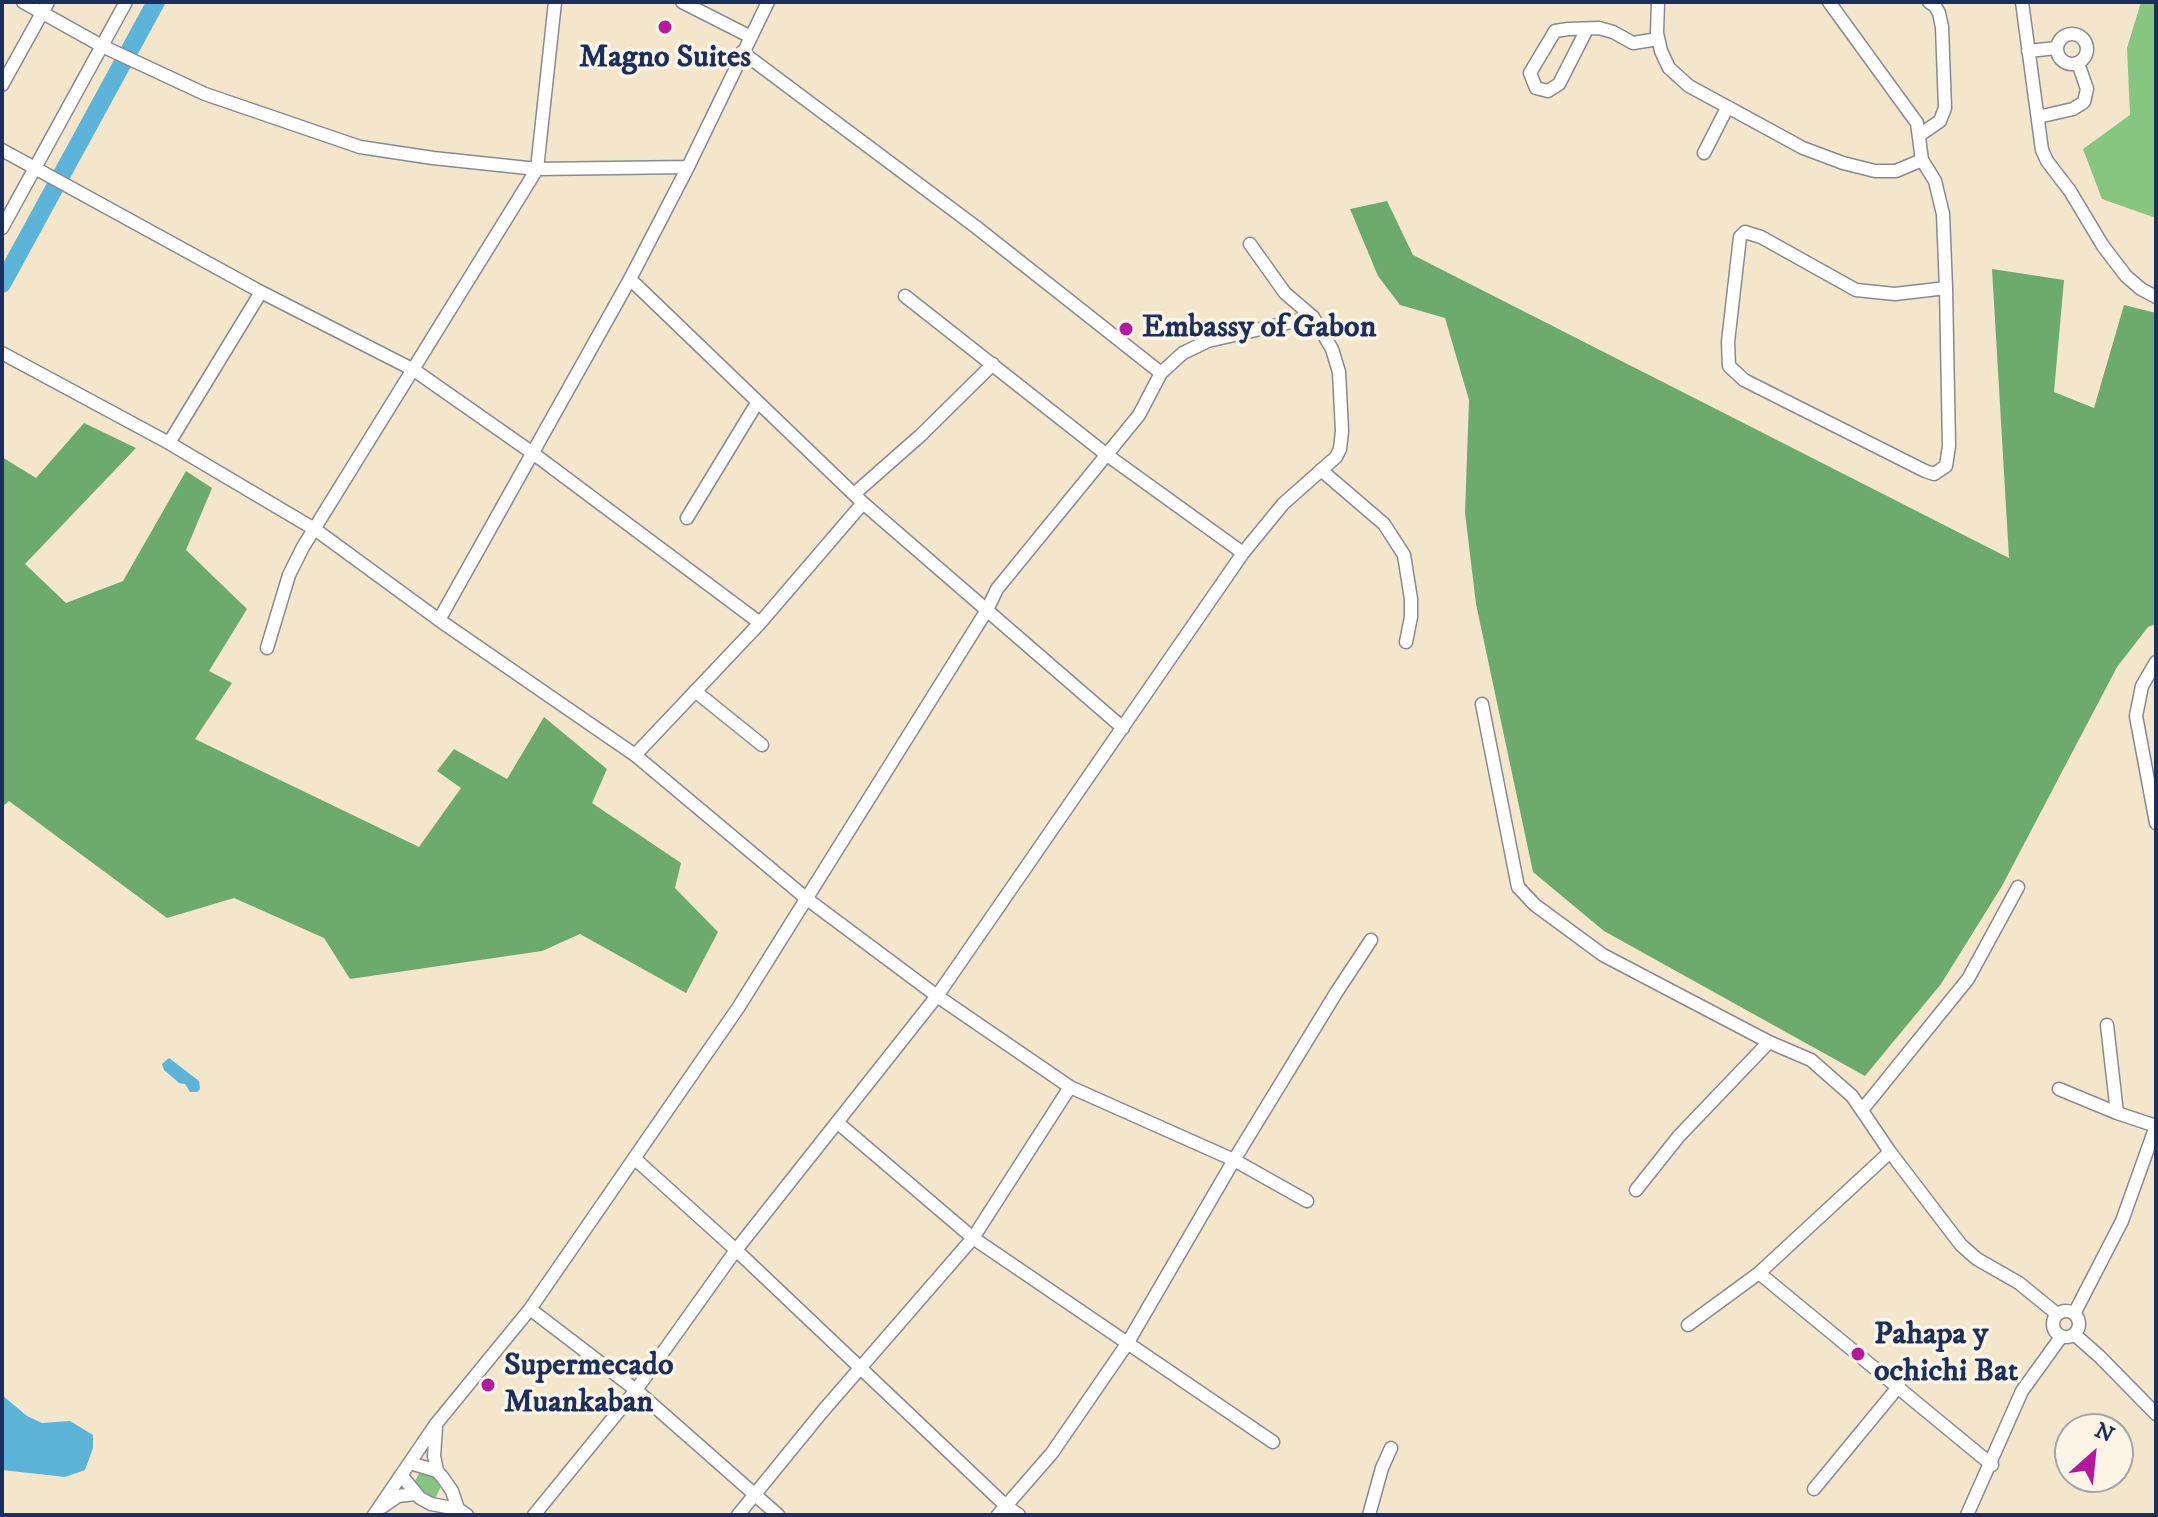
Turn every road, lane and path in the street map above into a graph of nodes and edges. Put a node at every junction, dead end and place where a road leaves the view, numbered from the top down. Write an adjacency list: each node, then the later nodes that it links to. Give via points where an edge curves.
1 (23, 2): 10 (street)
2 (126, 2): 14 (street)
3 (555, 2): 28 (street)
4 (682, 2): 12 (street)
5 (768, 2): 12 (street)
6 (1658, 2): 13 (street)
7 (1829, 2): 22 (street)
8 (1929, 2): 22 (street, via 1942,27 1945,108 1940,121)
9 (2022, 2): 16 (street)
10 (45, 7): 14 (street); 19 (street)
11 (1587, 29): 11 (street, via 1552,34 1530,73 1536,88 1543,92 1559,84); 13 (street, via 1613,32 1633,43)
12 (751, 37): 17 (street)
13 (1658, 39): 20 (street, via 1669,68)
14 (102, 46): 26 (street); 28 (street, via 205,94 360,147)
15 (2057, 48): 16 (street); 18 (street, via 2063,61); 18 (street, via 2064,35 2079,35 2087,52)
16 (2028, 51): 21 (street)
17 (742, 52): 27 (street); 40 (street)
18 (2078, 63): 21 (street, via 2087,89 2084,102)
19 (2, 85)
20 (1727, 108): 24 (street); 25 (street, via 1843,163 1896,171)
21 (2038, 117): 35 (street, via 2042,150 2052,169 2126,276)
22 (1921, 134): 25 (street)
23 (2, 150): 26 (street)
24 (1704, 153)
25 (1922, 160): 32 (street, via 1935,181 1943,214)
26 (36, 167): 29 (street); 33 (street)
27 (688, 167): 28 (street); 31 (street)
28 (537, 169): 39 (street)
29 (2, 228)
30 (1250, 244): 36 (street, via 1285,293)
31 (630, 279): 41 (street); 43 (street)
32 (1946, 288): 32 (street, via 1895,294 1856,290 1745,232 1740,237 1729,366 1744,380 1934,474 1946,466 1948,457)
33 (261, 292): 39 (street); 42 (street)
34 (905, 296): 38 (street)
35 (2156, 297)
36 (1313, 317): 40 (street, via 1208,341 1183,353); 45 (street, via 1339,372 1342,417 1340,449)
37 (2, 353): 42 (street)
38 (993, 364): 44 (street); 46 (street)
39 (414, 370): 43 (street); 48 (street)
40 (1161, 373): 44 (street, via 1139,415)
41 (757, 403): 46 (street); 47 (street)
42 (169, 443): 48 (street)
43 (534, 454): 51 (street); 52 (street)
44 (1107, 455): 49 (street); 50 (street, via 997,589)
45 (1321, 470): 49 (street, via 1283,504); 53 (street, via 1384,524 1400,548 1411,599)
46 (858, 498): 50 (street); 52 (street)
47 (687, 518)
48 (316, 530): 51 (street); 54 (street, via 289,575)
49 (1243, 553): 58 (street)
50 (987, 610): 58 (street); 63 (street)
51 (439, 620): 60 (street)
52 (760, 623): 56 (street)
53 (1406, 642)
54 (267, 648)
55 (2156, 662): 61 (street, via 2142,686 2136,716)
56 (695, 691): 59 (street); 60 (street)
57 (1482, 704): 67 (street, via 1518,887 1603,955)
58 (1123, 728): 65 (street)
59 (762, 745)
60 (635, 755): 63 (street)
61 (2156, 823)
62 (2018, 887): 70 (street, via 1968,979)
63 (807, 899): 65 (street); 75 (street)
64 (1371, 940): 76 (street)
65 (937, 996): 68 (street); 72 (street)
66 (2107, 1025): 71 (street)
67 (1769, 1042): 70 (street, via 1811,1060); 77 (street, via 1679,1136)
68 (1070, 1087): 76 (street); 79 (street)
69 (2059, 1089): 71 (street)
70 (1862, 1110): 74 (street)
71 (2117, 1113): 73 (street)
72 (838, 1123): 79 (street); 80 (street)
73 (2156, 1126): 84 (street, via 2122,1221)
74 (1890, 1152): 81 (street); 83 (street, via 1961,1245)
75 (634, 1158): 80 (street); 82 (street)
76 (1234, 1160): 78 (street); 87 (street)
77 (1636, 1190)
78 (1307, 1201)
79 (973, 1238): 87 (street); 88 (street)
80 (736, 1250): 88 (street); 90 (street)
81 (1759, 1273): 85 (street); 89 (street)
82 (530, 1309): 90 (street); 92 (street)
83 (2057, 1314): 84 (street); 86 (street, via 2053,1327)
84 (2074, 1314): 86 (street, via 2079,1322)
85 (1688, 1325)
86 (2068, 1335): 91 (street); 96 (street, via 2022,1391)
87 (1127, 1344): 93 (street); 102 (street, via 1052,1453)
88 (861, 1367): 101 (street); 102 (street)
89 (1899, 1386): 96 (street); 99 (street)
90 (636, 1390): 101 (street); 105 (street)
91 (2156, 1414)
92 (436, 1424): 95 (street); 97 (street)
93 (1273, 1442)
94 (1391, 1448): 109 (street)
95 (410, 1463): 97 (street); 98 (street)
96 (1992, 1465): 110 (street)
97 (437, 1471): 103 (street)
98 (401, 1475): 100 (street); 104 (street)
99 (1814, 1489)
100 (415, 1494): 103 (street); 104 (street, via 392,1499)
101 (754, 1495): 106 (street); 107 (street)
102 (1002, 1510): 108 (street)
103 (462, 1512)
104 (375, 1513)
105 (534, 1515)
106 (738, 1515)
107 (778, 1515)
108 (1019, 1515)
109 (1369, 1515)
110 (1967, 1515)

